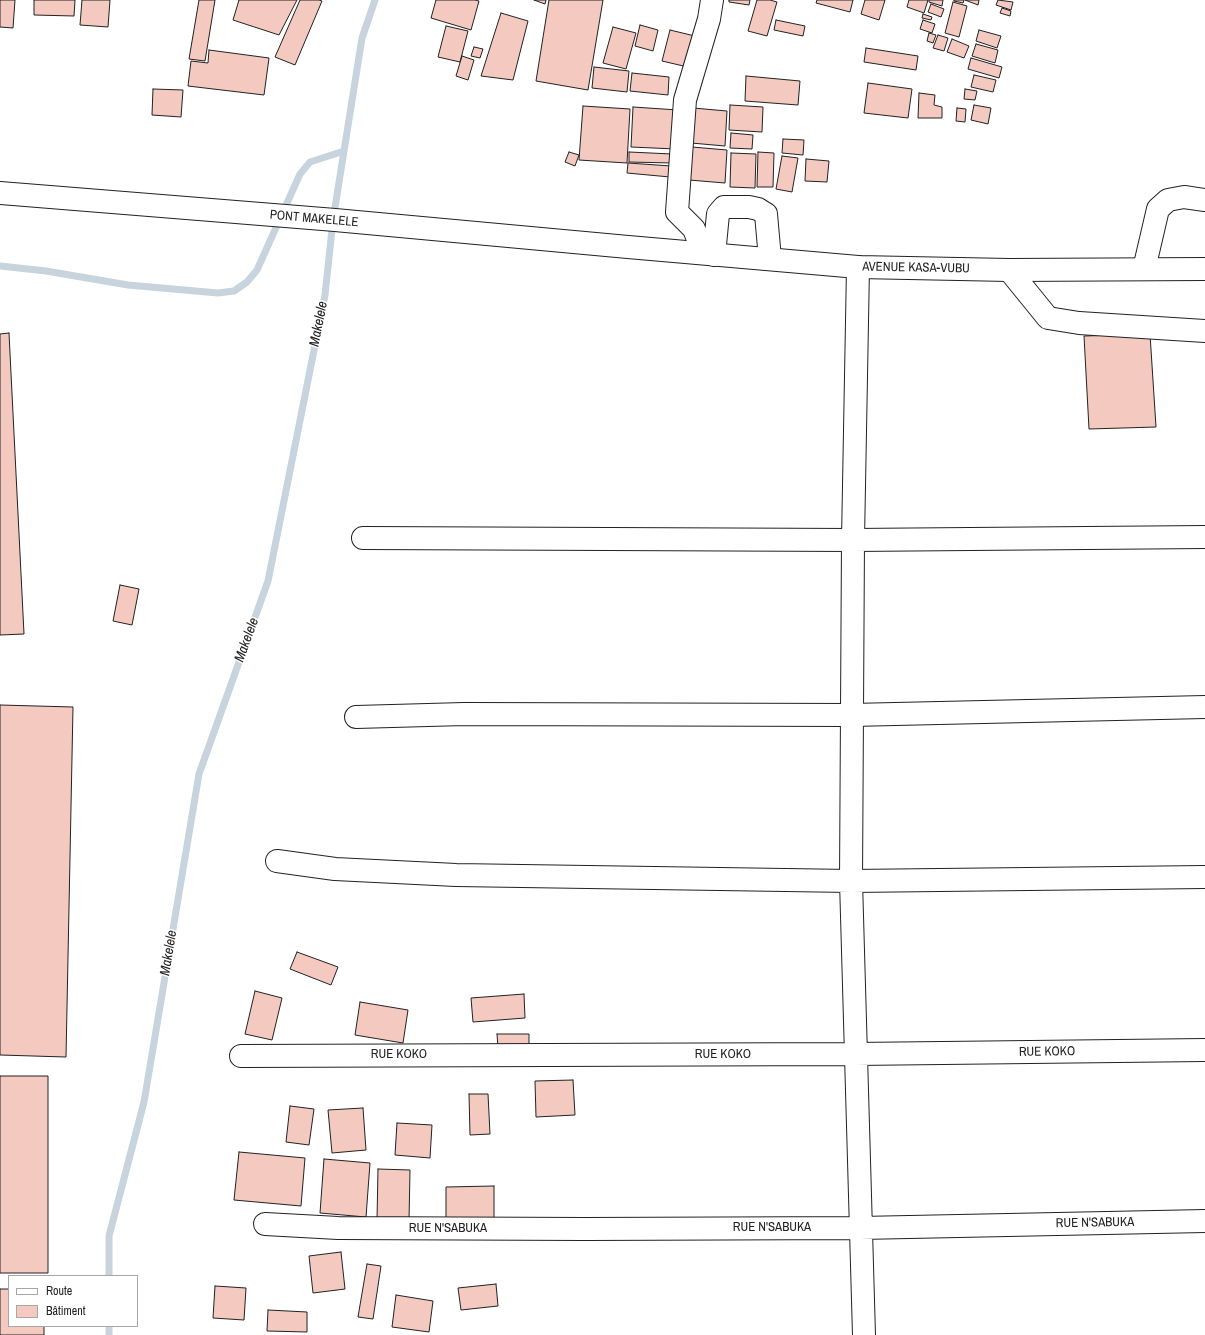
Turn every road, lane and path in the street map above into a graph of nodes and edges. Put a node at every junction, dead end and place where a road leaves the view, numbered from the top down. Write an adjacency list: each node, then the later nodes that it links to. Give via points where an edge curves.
1 (712, 0): 5 (street, via 709,19 685,100 677,212 694,229)
2 (0, 193): 4 (street, PONT MAKELELE, via 335,220)
3 (1205, 200): 8 (street, via 1184,197 1168,200 1158,209)
4 (628, 248): 5 (street, AVENUE KASA-VUBU)
5 (707, 254): 6 (street, AVENUE KASA-VUBU); 6 (street, via 718,214 724,207 749,207 766,214)
6 (770, 259): 7 (street, AVENUE KASA-VUBU)
7 (858, 267): 10 (street, AVENUE KASA-VUBU); 14 (street)
8 (1144, 269): 9 (street, AVENUE KASA-VUBU); 10 (street, AVENUE KASA-VUBU)
9 (1205, 269)
10 (1009, 270): 11 (street, via 1048,318 1079,323)
11 (1205, 331)
12 (1205, 537): 14 (street)
13 (363, 538): 14 (street)
14 (853, 540): 16 (street)
15 (1205, 707): 16 (street)
16 (851, 715): 17 (street, via 464,714); 20 (street)
17 (356, 717)
18 (276, 861): 20 (street, via 335,870 456,875)
19 (1205, 877): 20 (street)
20 (851, 881): 22 (street)
21 (1205, 1050): 22 (street, RUE KOKO)
22 (856, 1054): 23 (street, RUE KOKO); 26 (street)
23 (241, 1056)
24 (1205, 1221): 26 (street, RUE N'SABUKA)
25 (265, 1224): 26 (street, RUE N'SABUKA, via 338,1228)
26 (860, 1228): 27 (street)
27 (864, 1335)

